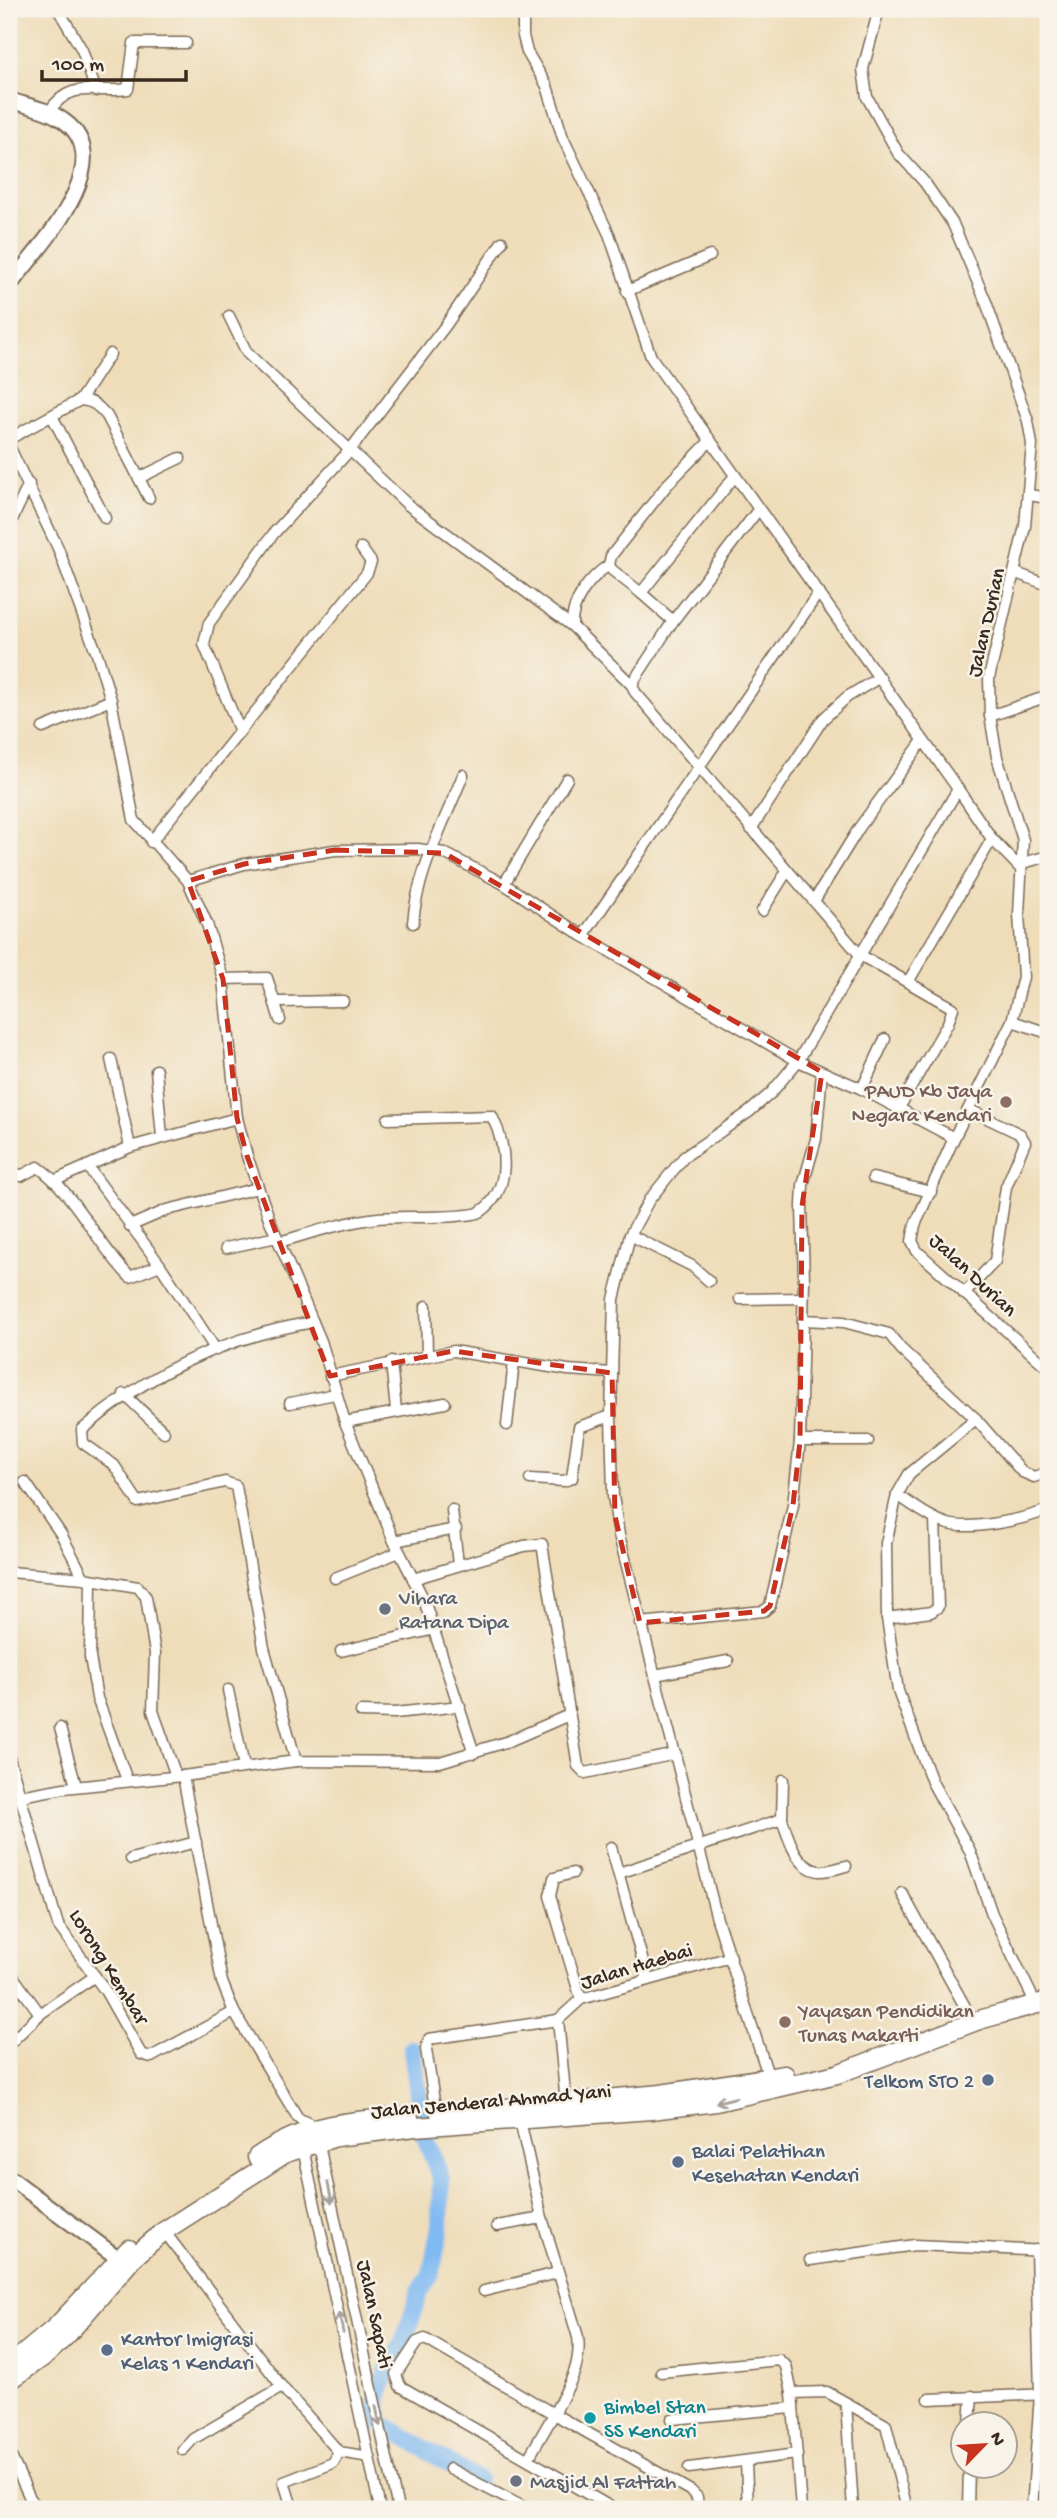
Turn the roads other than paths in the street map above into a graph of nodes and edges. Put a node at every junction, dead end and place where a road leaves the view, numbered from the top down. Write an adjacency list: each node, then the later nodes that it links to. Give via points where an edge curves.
1 (58, 9): 5 (street, via 82,50)
2 (523, 9): 11 (street, via 527,52 547,86 563,138 609,234)
3 (879, 9): 24 (street, Jalan Durian, via 863,69 867,97 898,153 953,224 986,302 1030,429)
4 (186, 43): 5 (street, via 134,43 129,88)
5 (96, 91): 7 (street, via 63,94)
6 (9, 100): 7 (street)
7 (49, 112): 10 (street, via 71,127 83,151 83,168 64,215)
8 (502, 242): 19 (street, via 446,325)
9 (710, 256): 11 (street)
10 (9, 286)
11 (627, 291): 17 (street, via 651,358)
12 (229, 316): 19 (street, via 247,353)
13 (110, 354): 14 (street)
14 (80, 400): 15 (street); 22 (street, via 97,404 107,416)
15 (52, 416): 16 (street); 28 (street)
16 (9, 439)
17 (709, 442): 21 (street); 31 (street, via 667,485 611,556)
18 (9, 446): 23 (street)
19 (350, 450): 37 (street, via 408,505); 44 (street, via 274,533 206,632 204,644)
20 (180, 458): 22 (street)
21 (734, 477): 27 (street); 35 (street)
22 (139, 478): 25 (street)
23 (29, 484): 29 (street); 41 (street, via 61,553)
24 (1029, 495): 26 (street); 32 (street, Jalan Durian)
25 (149, 498)
26 (1048, 498)
27 (758, 510): 34 (street); 36 (street)
28 (105, 518)
29 (9, 526)
30 (360, 548): 44 (street, via 371,562 367,573)
31 (609, 565): 35 (street); 37 (street, via 572,608)
32 (1016, 573): 33 (street); 42 (street, Jalan Durian, via 991,663)
33 (1048, 585)
34 (819, 592): 38 (street); 46 (street)
35 (641, 593): 36 (street)
36 (673, 621): 39 (street)
37 (572, 626): 39 (street)
38 (880, 677): 45 (street); 50 (street, via 823,719)
39 (632, 685): 46 (street)
40 (1048, 696): 42 (street)
41 (111, 700): 43 (street); 52 (street, via 130,810)
42 (990, 716): 55 (street, Jalan Durian, via 997,757 1019,823)
43 (43, 727)
44 (239, 729): 52 (street)
45 (922, 743): 49 (street); 59 (street, via 859,828)
46 (697, 765): 50 (street); 62 (street)
47 (463, 775): 53 (street)
48 (567, 779): 58 (street)
49 (958, 789): 51 (street); 63 (street)
50 (751, 829): 56 (street)
51 (992, 839): 55 (street); 65 (street)
52 (151, 842): 57 (street)
53 (433, 850): 57 (street, via 290,855); 58 (street); 61 (street, via 418,884)
54 (1048, 856): 55 (street)
55 (1022, 866): 69 (street, Jalan Durian, via 1019,914 1024,969)
56 (787, 871): 59 (street); 60 (street)
57 (188, 881): 64 (street)
58 (504, 884): 62 (street)
59 (814, 901): 63 (street)
60 (762, 911)
61 (413, 923)
62 (583, 936): 73 (street)
63 (860, 955): 65 (street); 73 (street)
64 (223, 979): 67 (street, via 261,976 270,981); 79 (street)
65 (908, 982): 77 (street, via 946,1002 954,1012)
66 (343, 1001): 67 (street)
67 (277, 1002): 68 (street)
68 (281, 1020)
69 (1012, 1021): 70 (street); 78 (street, Jalan Durian)
70 (1048, 1033)
71 (885, 1039): 76 (street)
72 (111, 1059): 83 (street)
73 (798, 1061): 75 (street); 91 (street, via 749,1112 684,1157 649,1200)
74 (156, 1070): 81 (street)
75 (822, 1072): 76 (street); 97 (street, via 816,1139 803,1185)
76 (862, 1089): 77 (street)
77 (899, 1108): 82 (street)
78 (970, 1110): 82 (street, Jalan Durian); 96 (street, via 1013,1130 1025,1142 1006,1187 998,1254)
79 (237, 1118): 81 (street); 88 (street)
80 (388, 1119): 92 (street, via 492,1116 504,1166 503,1186 476,1213 379,1218)
81 (162, 1137): 83 (street)
82 (954, 1138): 89 (street, Jalan Durian)
83 (130, 1147): 84 (street)
84 (87, 1166): 87 (street); 90 (street)
85 (9, 1169): 87 (street, via 22,1176 38,1167)
86 (873, 1178): 89 (street)
87 (56, 1180): 94 (street, via 130,1278)
88 (258, 1188): 90 (street, via 167,1210); 92 (street)
89 (931, 1192): 96 (street, Jalan Durian, via 915,1225 913,1245)
90 (130, 1226): 94 (street)
91 (630, 1235): 95 (street, via 692,1266); 107 (street, via 614,1299)
92 (278, 1240): 93 (street); 101 (street)
93 (226, 1248)
94 (160, 1265): 102 (street)
95 (709, 1281)
96 (964, 1294): 106 (street, Jalan Durian)
97 (803, 1298): 98 (street); 100 (street)
98 (740, 1299)
99 (426, 1306): 103 (street)
100 (803, 1320): 115 (street, via 844,1322 889,1334); 119 (street)
101 (313, 1322): 102 (street, via 255,1334); 108 (street)
102 (216, 1349): 109 (street)
103 (427, 1355): 104 (street, via 453,1351); 105 (street)
104 (514, 1361): 107 (street); 117 (street)
105 (391, 1362): 108 (street); 113 (street)
106 (1048, 1368)
107 (612, 1373): 114 (street)
108 (330, 1376): 110 (street)
109 (124, 1394): 118 (street); 150 (street, via 82,1430 81,1439 114,1465 134,1500 142,1502 225,1482 236,1486 264,1648)
110 (335, 1394): 111 (street); 116 (street)
111 (290, 1403)
112 (445, 1403): 113 (street)
113 (396, 1410): 116 (street)
114 (611, 1416): 122 (street, via 579,1427 576,1469 570,1480); 137 (street, via 615,1516)
115 (976, 1419): 121 (street, via 1026,1475 1038,1477); 124 (street, via 909,1474)
116 (345, 1422): 129 (street)
117 (507, 1425)
118 (164, 1432)
119 (800, 1441): 120 (street); 137 (street, via 790,1525 768,1609)
120 (868, 1441)
121 (1048, 1472)
122 (530, 1479)
123 (25, 1482): 135 (street)
124 (897, 1495): 127 (street); 136 (street, via 886,1543)
125 (452, 1510): 128 (street)
126 (1048, 1510): 127 (street, via 962,1526)
127 (935, 1519): 136 (street, via 938,1607)
128 (456, 1529): 129 (street); 131 (street)
129 (394, 1541): 130 (street)
130 (399, 1552): 133 (street); 134 (street)
131 (458, 1565): 134 (street); 145 (street, via 542,1544)
132 (9, 1572): 135 (street)
133 (335, 1578)
134 (413, 1579): 138 (street)
135 (88, 1580): 152 (street, via 138,1587 146,1597 155,1654 153,1711); 153 (street, via 90,1657 97,1698)
136 (887, 1618): 171 (street, via 898,1691 932,1782 970,1851 992,1914)
137 (640, 1623): 141 (street)
138 (435, 1629): 139 (street); 143 (street)
139 (341, 1651)
140 (728, 1661): 141 (street)
141 (655, 1675): 148 (street)
142 (228, 1690): 151 (street)
143 (460, 1706): 144 (street); 147 (street)
144 (361, 1712)
145 (569, 1716): 147 (street); 148 (street, via 575,1757 585,1773)
146 (60, 1728): 155 (street)
147 (474, 1753): 150 (street, via 409,1764)
148 (676, 1754): 161 (street)
149 (9, 1758): 156 (street, Lorong Kembar)
150 (296, 1761): 151 (street)
151 (244, 1767): 152 (street)
152 (180, 1776): 153 (street); 159 (street)
153 (127, 1780): 155 (street)
154 (783, 1780): 158 (street)
155 (76, 1786): 156 (street)
156 (20, 1796): 157 (street); 169 (street, Lorong Kembar, via 58,1925)
157 (9, 1798)
158 (782, 1819): 161 (street); 163 (street, via 792,1847 813,1869)
159 (196, 1842): 162 (street); 173 (street, via 218,1971)
160 (611, 1847): 165 (street)
161 (697, 1847): 165 (street); 167 (street)
162 (131, 1859)
163 (846, 1866)
164 (573, 1873): 172 (street, via 554,1878 550,1896)
165 (619, 1873): 170 (street)
166 (902, 1893): 175 (street)
167 (731, 1957): 170 (street, Jalan Haebai); 178 (street)
168 (9, 1971): 174 (street)
169 (94, 1976): 173 (street, Lorong Kembar, via 145,2057); 174 (street)
170 (648, 1980): 172 (street, Jalan Haebai)
171 (1043, 1997): 175 (highway, Jalan Jenderal Ahmad Yani); 178 (highway, Jalan Jenderal Ahmad Yani, via 858,2067)
172 (581, 1999): 176 (street, Jalan Haebai)
173 (234, 2012): 182 (street)
174 (40, 2014): 177 (street)
175 (969, 2014): 178 (highway, Jalan Jenderal Ahmad Yani)
176 (558, 2020): 179 (street); 181 (street, via 429,2039)
177 (9, 2044)
178 (770, 2083): 179 (highway, Jalan Jenderal Ahmad Yani); 180 (highway, Jalan Jenderal Ahmad Yani, one-way to 180, via 716,2102 651,2110)
179 (566, 2103): 180 (highway, Jalan Jenderal Ahmad Yani)
180 (518, 2111): 181 (highway, Jalan Jenderal Ahmad Yani); 184 (street)
181 (423, 2120): 182 (highway, Jalan Jenderal Ahmad Yani, via 336,2137)
182 (307, 2133): 186 (highway, Jalan Jenderal Ahmad Yani); 190 (highway, Jalan Jenderal Ahmad Yani, via 187,2203); 210 (street, Jalan Sapati, one-way to 182); 219 (street, Jalan Sapati, one-way to 219)
183 (9, 2177): 190 (street)
184 (542, 2218): 185 (street); 191 (street)
185 (497, 2226)
186 (164, 2231): 190 (highway, Jalan Jenderal Ahmad Yani); 196 (street)
187 (1036, 2250): 188 (street); 189 (street, via 915,2245); 198 (street)
188 (1048, 2251)
189 (810, 2260)
190 (123, 2261): 193 (highway, Jalan Jenderal Ahmad Yani); 195 (highway, Jalan Jenderal Ahmad Yani, via 67,2335)
191 (558, 2273): 192 (street); 204 (street, via 580,2355)
192 (484, 2291)
193 (9, 2367)
194 (661, 2372): 197 (street, via 779,2360 786,2366)
195 (9, 2381)
196 (282, 2387): 206 (street, via 193,2439); 208 (street)
197 (792, 2393): 201 (street, via 827,2392); 202 (street)
198 (1044, 2394): 199 (street); 228 (street)
199 (972, 2396): 200 (street); 203 (street)
200 (929, 2399)
201 (846, 2403): 225 (street); 226 (street, via 886,2425)
202 (792, 2408): 205 (street); 209 (street)
203 (971, 2410)
204 (554, 2414): 211 (street); 211 (street, via 425,2340 417,2342 399,2366 400,2386); 222 (street, via 691,2491)
205 (672, 2419)
206 (183, 2450)
207 (9, 2452): 217 (street)
208 (339, 2452): 210 (street); 216 (street, via 334,2463 284,2482)
209 (797, 2454): 212 (street); 224 (street)
210 (370, 2457): 218 (street, Jalan Sapati)
211 (528, 2459): 221 (street)
212 (746, 2462): 213 (street); 223 (street)
213 (689, 2468)
214 (450, 2469): 220 (street)
215 (969, 2480): 227 (street)
216 (291, 2504)
217 (35, 2509)
218 (380, 2509)
219 (398, 2509)
220 (527, 2509)
221 (614, 2509)
222 (698, 2509)
223 (748, 2509)
224 (801, 2509)
225 (853, 2509)
226 (906, 2509)
227 (968, 2509)
228 (1032, 2509)

